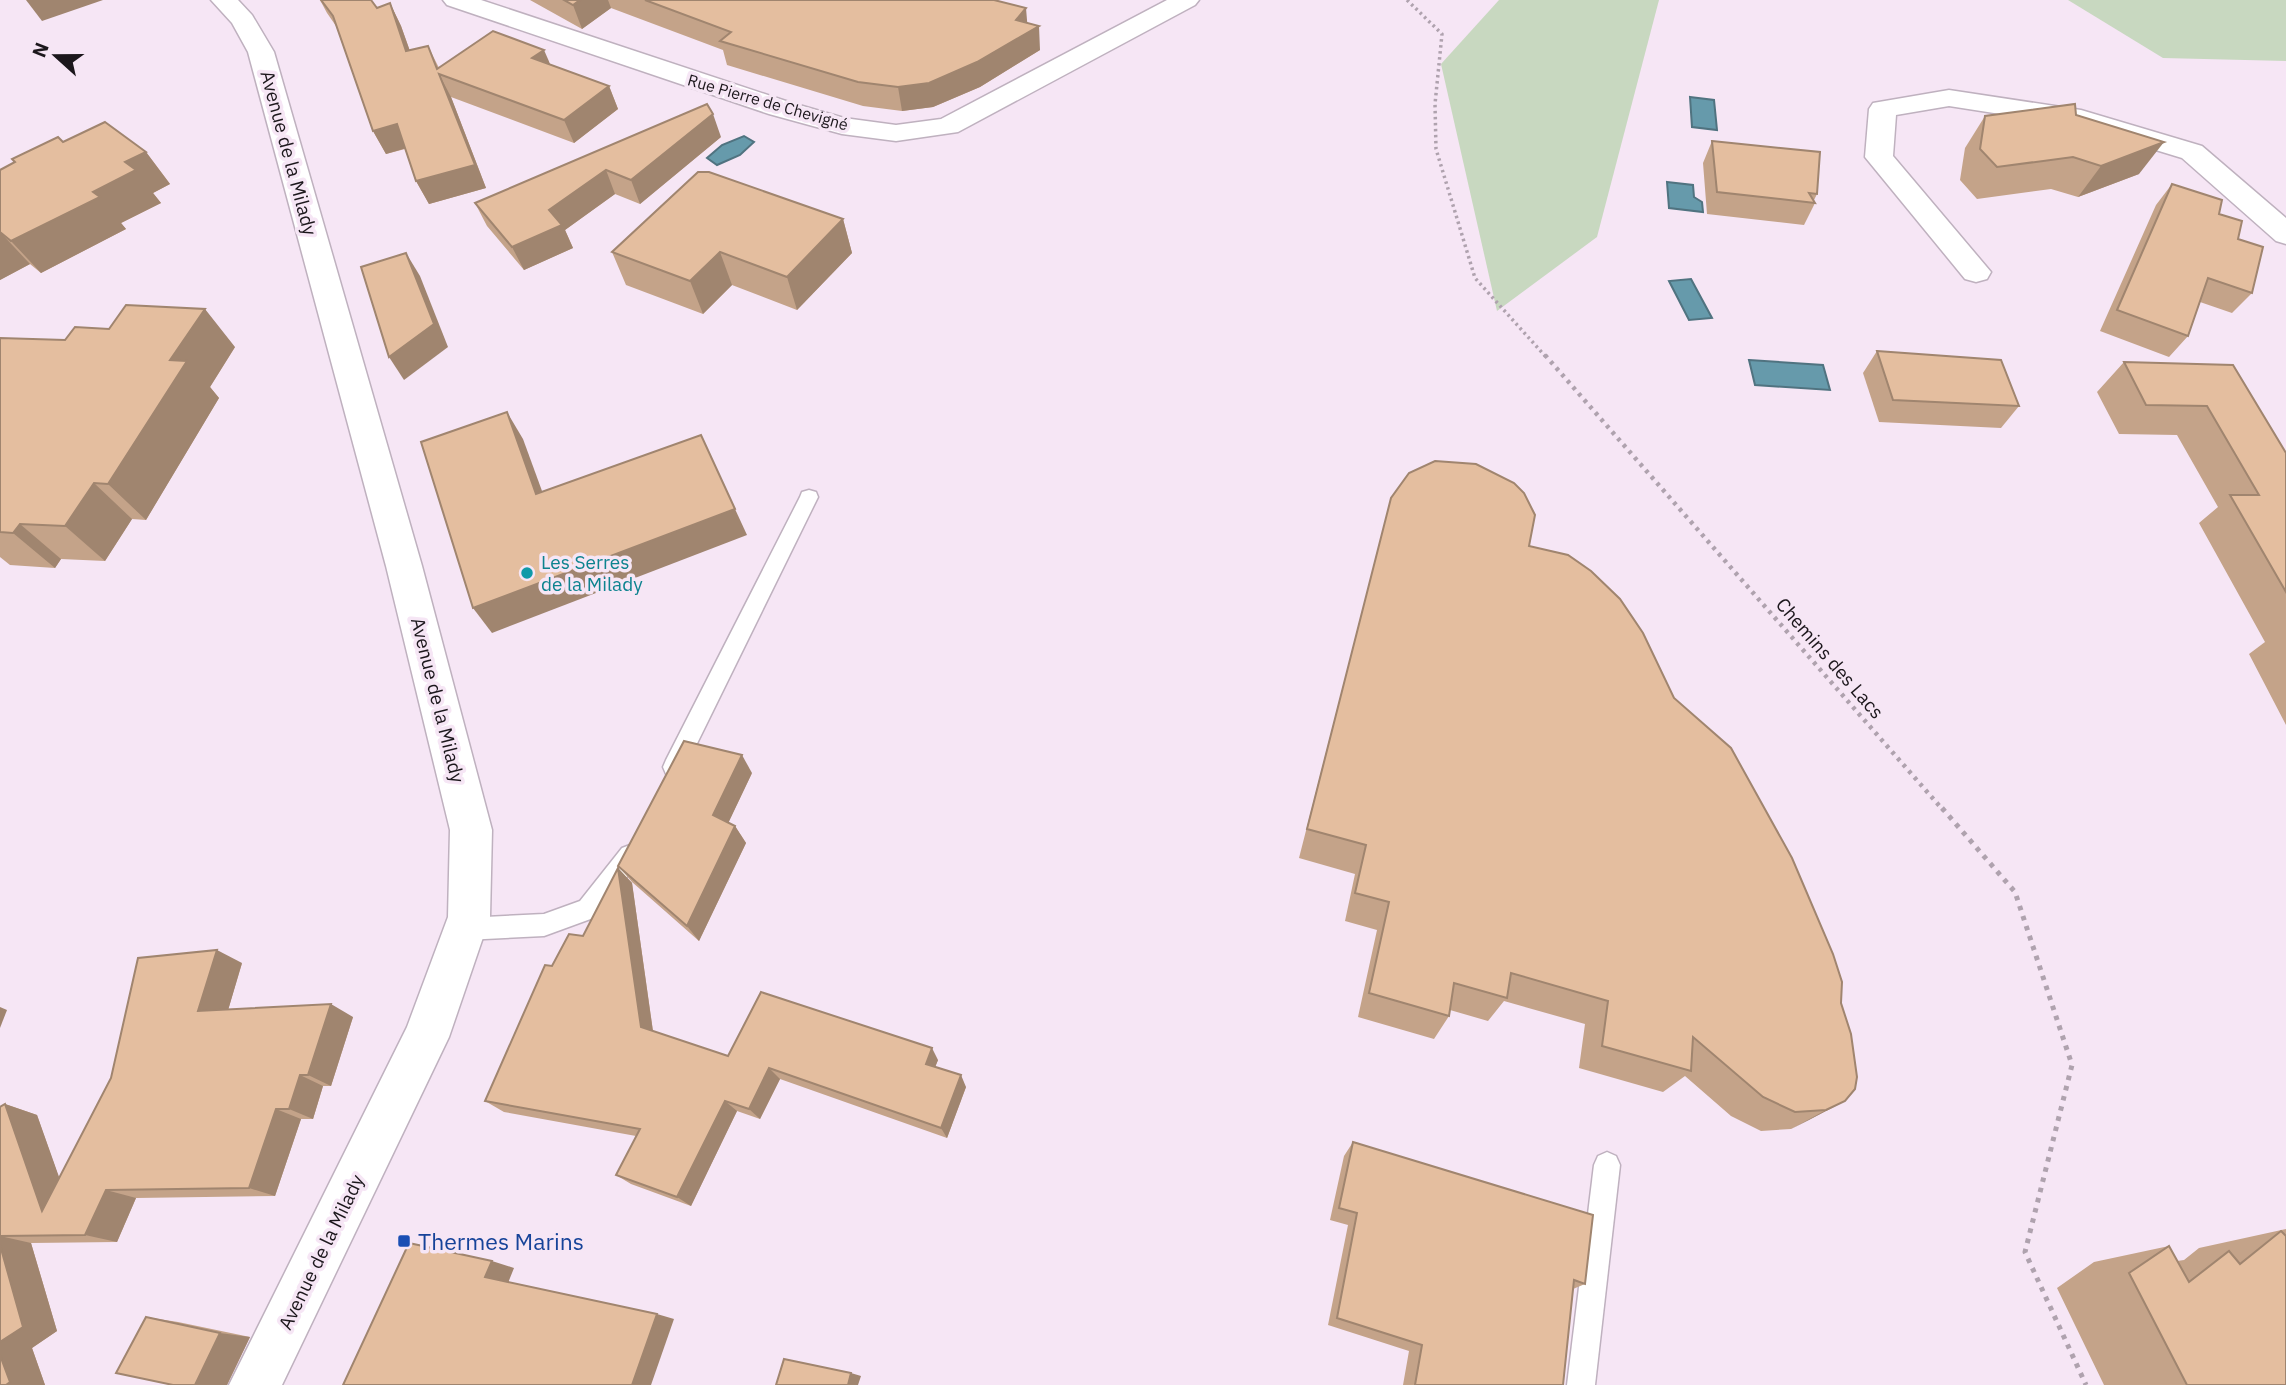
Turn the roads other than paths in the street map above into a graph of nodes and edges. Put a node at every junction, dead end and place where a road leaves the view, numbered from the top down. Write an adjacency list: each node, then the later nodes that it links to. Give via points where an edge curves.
1 (224, 0): 12 (street, Avenue de la Milady, via 243,20 261,52 404,566 471,830)
2 (456, 0): 6 (street, Rue Pierre de Chevigné)
3 (542, 0): 6 (street)
4 (1130, 3): 5 (street)
5 (1174, 6): 6 (street, Rue Pierre de Chevigné, via 948,126 896,133 842,126 779,108)
6 (506, 19)
7 (2286, 234): 8 (street, via 2192,152 2081,118 1950,98 1883,108 1879,157)
8 (1976, 272)
9 (809, 497): 10 (lane)
10 (667, 781)
11 (642, 831): 12 (lane, via 630,856 588,909 544,925)
12 (466, 929): 14 (street, Avenue de la Milady, via 426,1037)
13 (1607, 1165): 15 (lane)
14 (256, 1385)
15 (1581, 1385)

